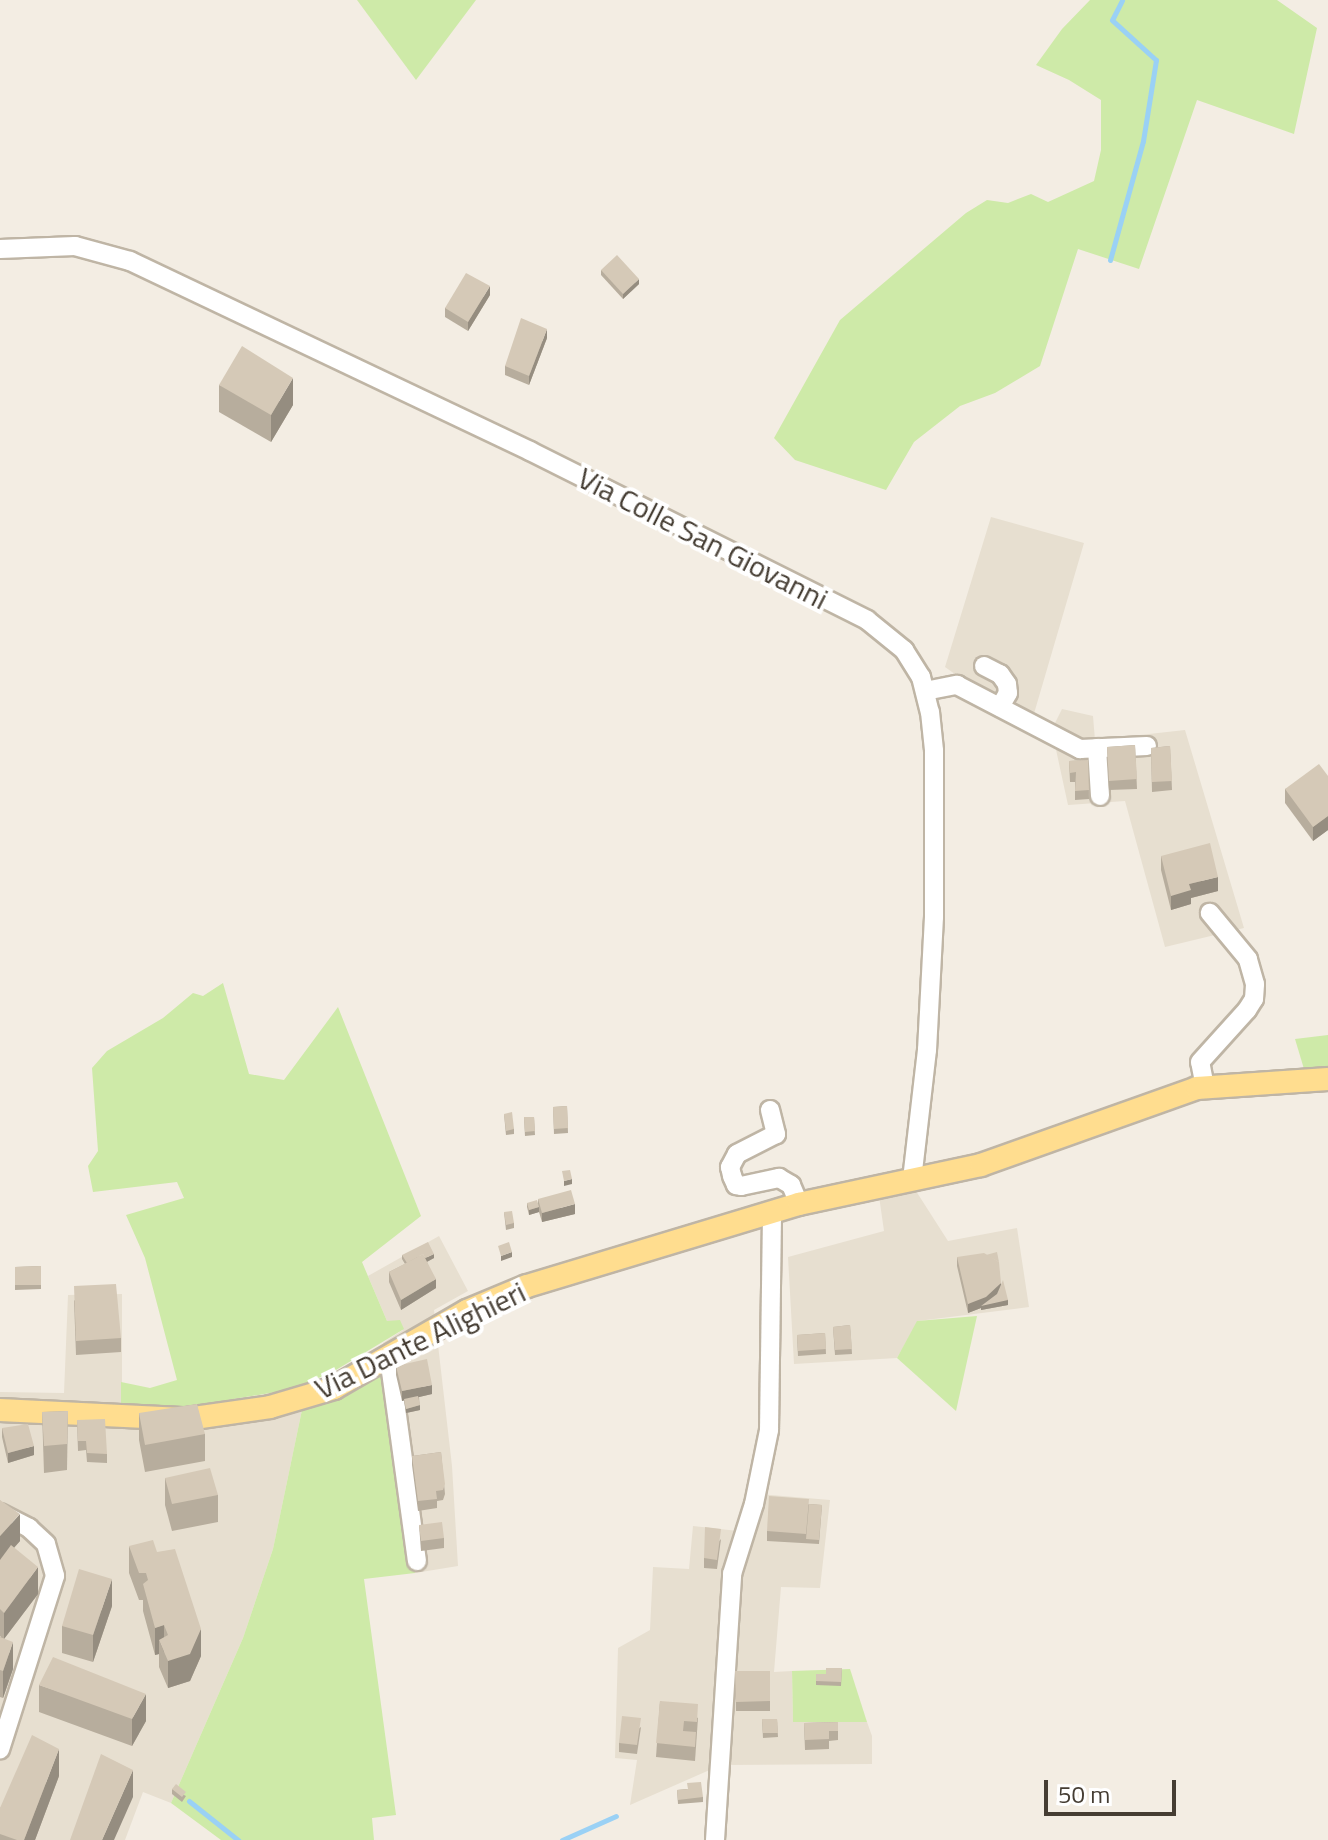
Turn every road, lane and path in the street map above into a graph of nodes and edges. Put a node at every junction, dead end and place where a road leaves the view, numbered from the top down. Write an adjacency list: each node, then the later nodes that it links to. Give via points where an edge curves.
1 (0, 249): 3 (street, Via Colle San Giovanni, via 75,246 130,261 530,451 867,620 904,650)
2 (984, 666): 4 (street, via 1007,684)
3 (925, 691): 4 (street, via 957,685); 12 (street, Via Colle San Giovanni, via 934,751 934,917 927,1050)
4 (1000, 707): 6 (street, via 1080,749)
5 (1147, 746): 6 (street)
6 (1097, 748): 7 (street)
7 (1100, 796)
8 (1210, 913): 10 (street, via 1248,959 1255,984 1247,1010 1200,1062)
9 (1328, 1079): 10 (main road, Via Dante Alighieri)
10 (1205, 1087): 12 (main road, Via Dante Alighieri, via 981,1165)
11 (770, 1110): 13 (street, via 776,1134 737,1154 732,1176 741,1186 779,1178)
12 (912, 1180): 13 (main road, Via Dante Alighieri)
13 (799, 1204): 14 (main road, Via Dante Alighieri)
14 (772, 1213): 15 (main road, Via Dante Alighieri, via 527,1286 467,1311); 20 (street, via 769,1430 732,1574)
15 (389, 1357): 16 (main road, Via Dante Alighieri, via 334,1388 256,1409 187,1419); 18 (street)
16 (0, 1410)
17 (0, 1513): 19 (street, via 46,1544 55,1576)
18 (417, 1561)
19 (0, 1749)
20 (715, 1840)

